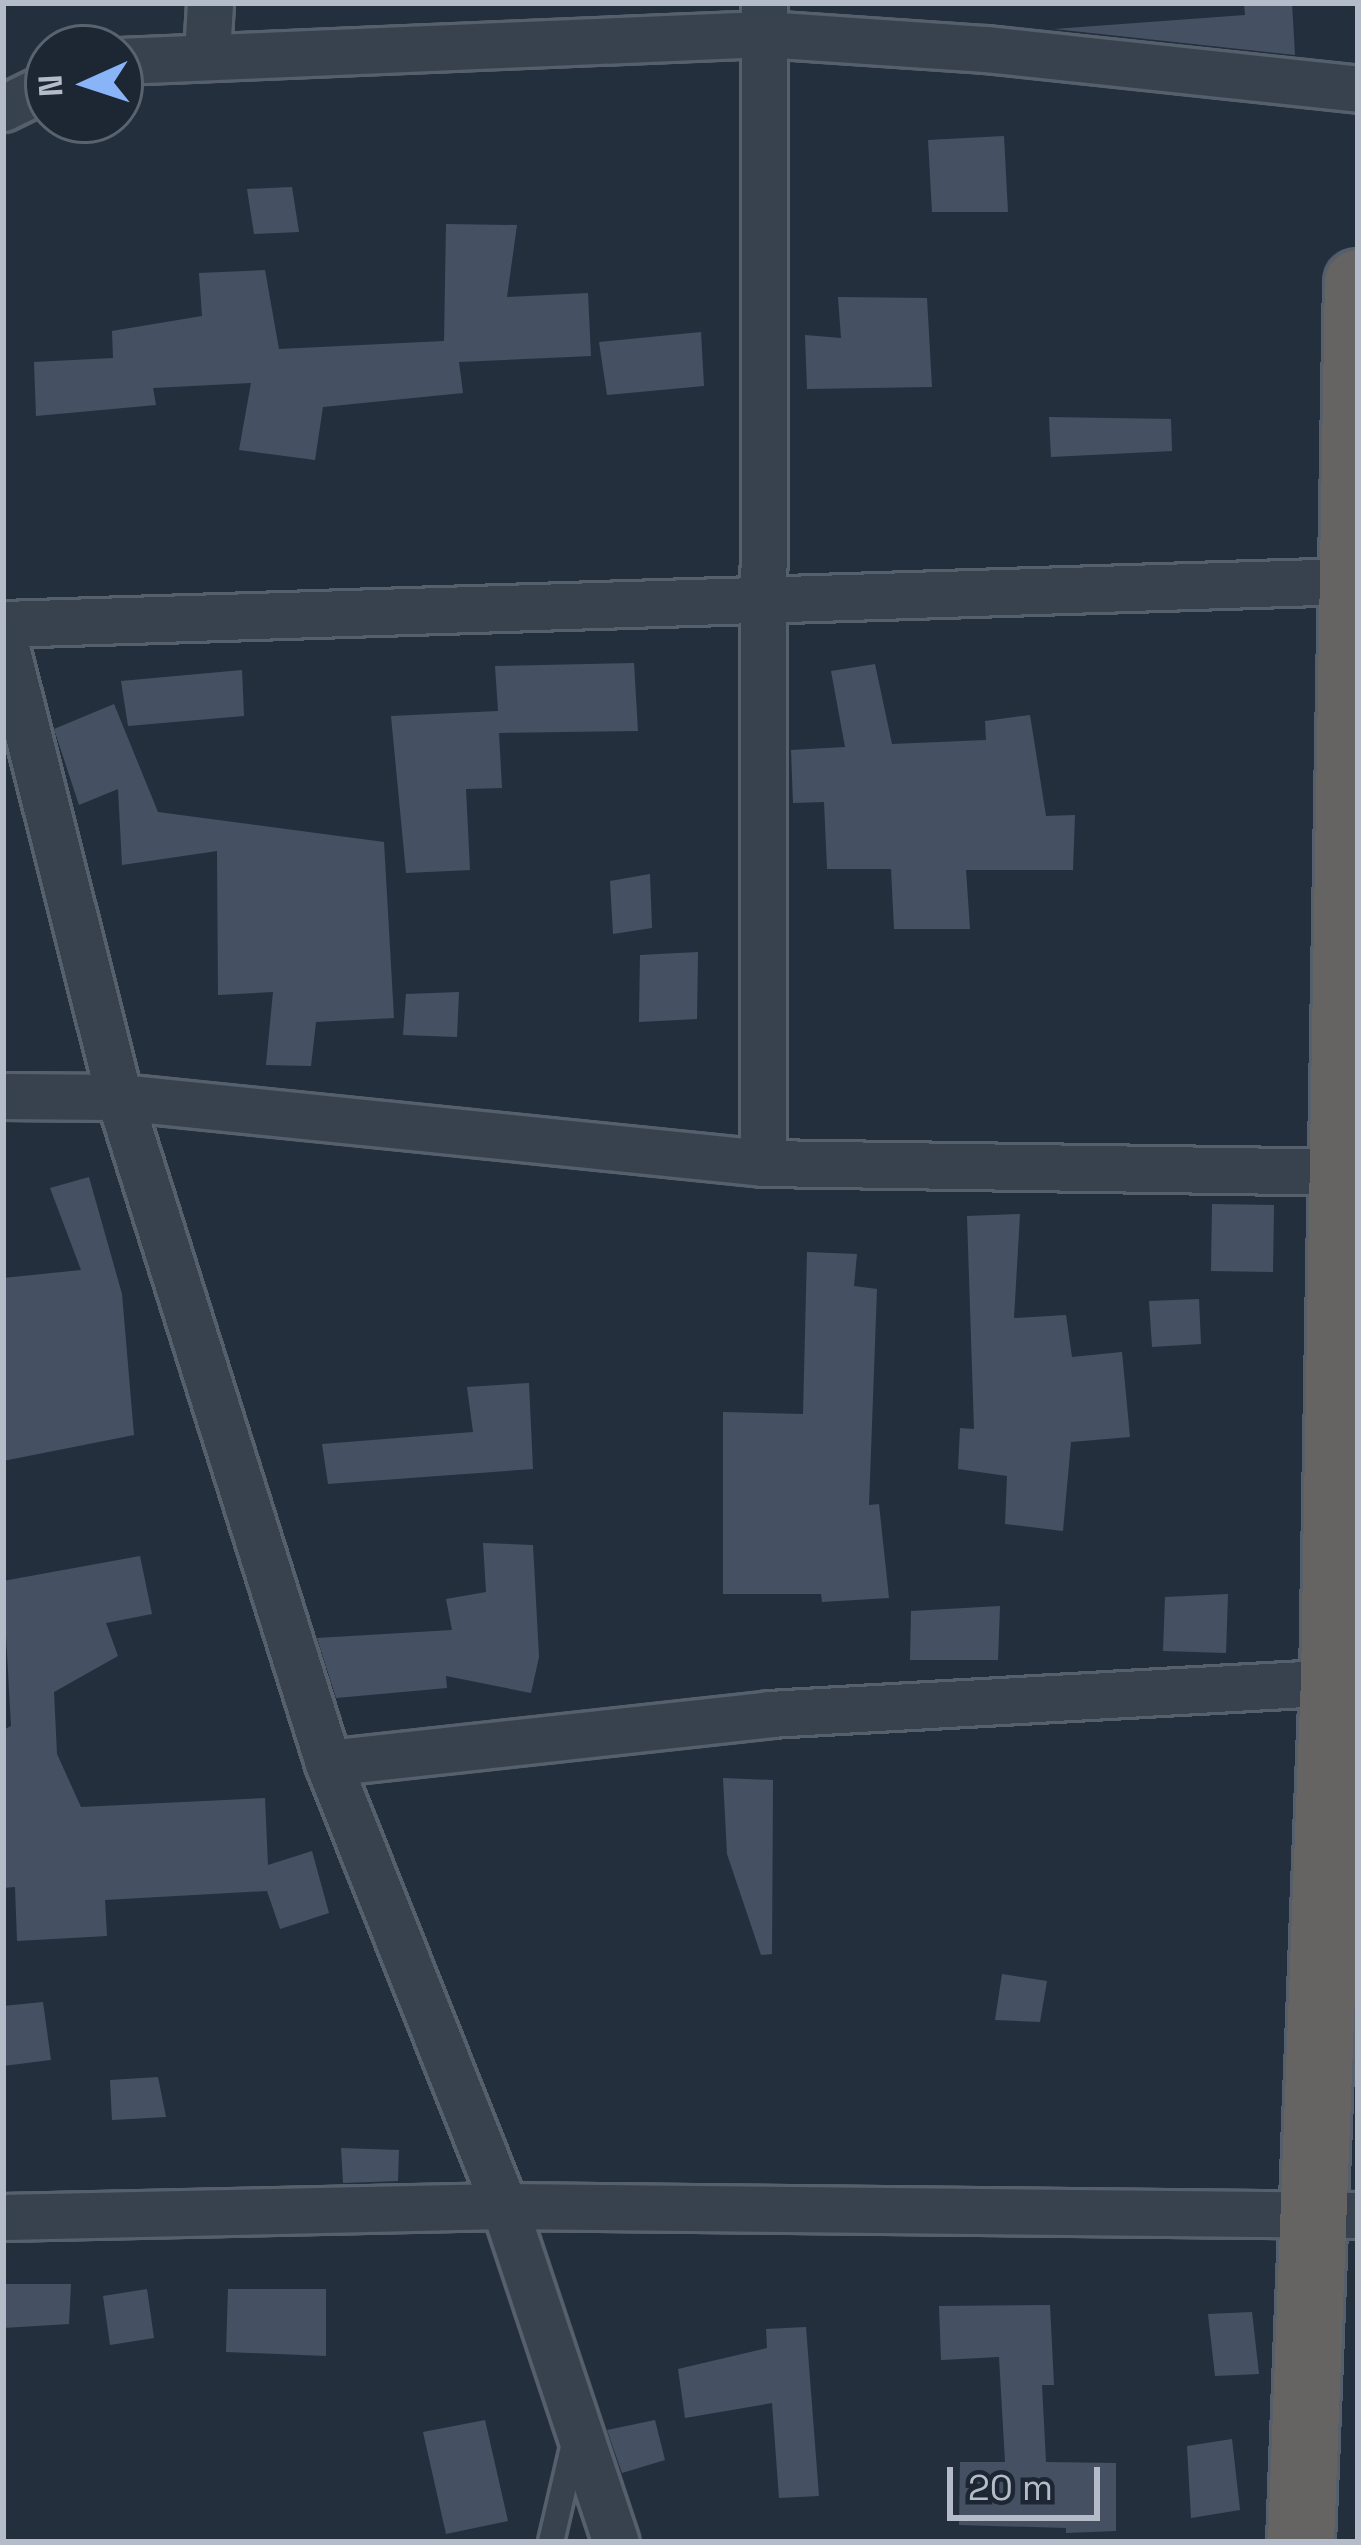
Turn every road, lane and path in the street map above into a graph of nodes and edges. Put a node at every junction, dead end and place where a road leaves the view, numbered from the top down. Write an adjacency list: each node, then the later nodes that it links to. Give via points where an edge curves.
1 (210, 3): 3 (street)
2 (764, 18): 3 (street); 5 (street); 8 (street)
3 (207, 54): 4 (street)
4 (144, 59)
5 (1358, 89)
6 (1358, 284): 7 (highway)
7 (1351, 581): 8 (street); 14 (highway)
8 (764, 599): 9 (street); 13 (street)
9 (3, 624)
10 (3, 635): 12 (street)
11 (3, 1096): 12 (street)
12 (119, 1096): 13 (street); 16 (street)
13 (763, 1163): 14 (street)
14 (1349, 1172): 15 (highway)
15 (1346, 1681): 16 (street, via 770,1714); 18 (highway)
16 (328, 1762): 17 (street)
17 (505, 2206): 18 (street); 19 (street); 20 (street)
18 (1334, 2214): 23 (highway)
19 (3, 2217)
20 (578, 2426): 21 (lane); 22 (street)
21 (551, 2542)
22 (616, 2542)
23 (1301, 2542)

